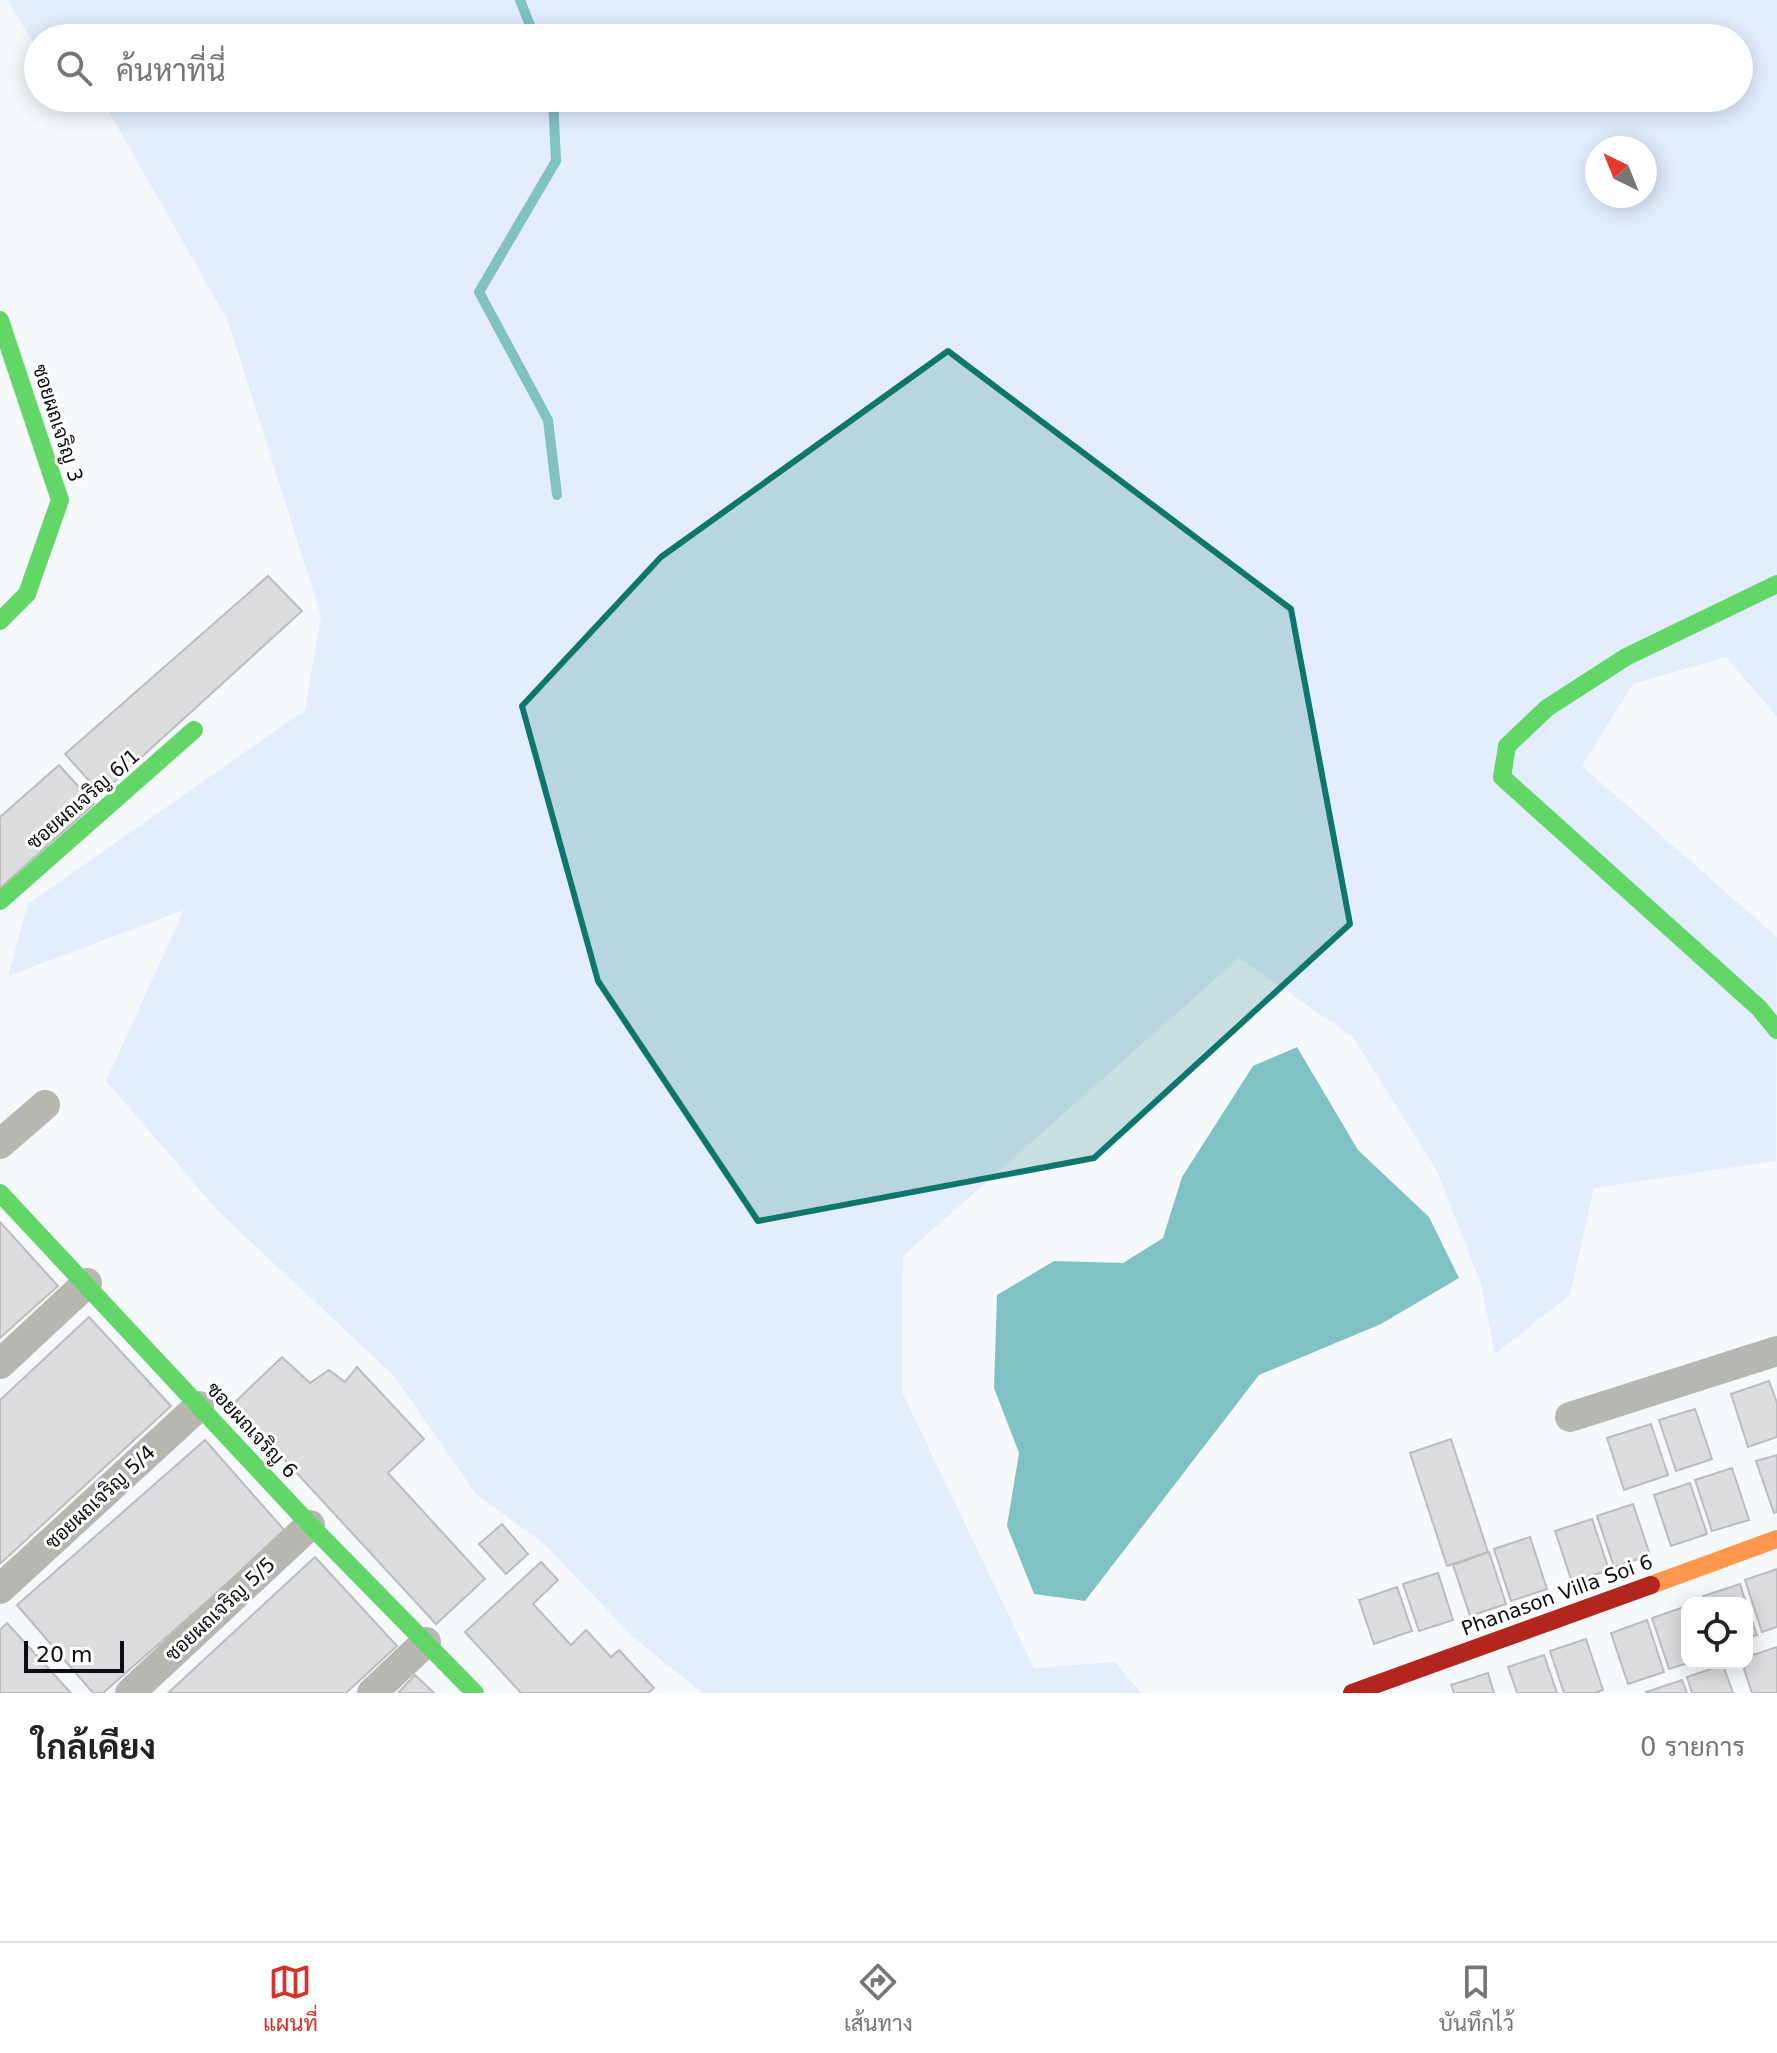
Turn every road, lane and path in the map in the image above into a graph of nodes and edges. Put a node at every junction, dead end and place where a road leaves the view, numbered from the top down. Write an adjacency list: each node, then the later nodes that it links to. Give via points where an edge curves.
1 (0, 320): 3 (street, ซอยผถเจริญ 3, via 60,500 27,594)
2 (1777, 584): 6 (street, via 1626,657 1547,708 1507,746 1502,777 1759,1008)
3 (0, 621)
4 (194, 730): 5 (street, ซอยผถเจริญ 6/1)
5 (0, 901)
6 (1777, 1030)
7 (45, 1105): 8 (street)
8 (0, 1144)
9 (0, 1193): 10 (street, ซอยผถเจริญ 6)
10 (87, 1283): 12 (street); 13 (street, ซอยผถเจริญ 6)
11 (1777, 1351): 14 (street)
12 (0, 1364)
13 (199, 1406): 15 (street, ซอยผถเจริญ 6); 17 (street, ซอยผถเจริญ 5/4)
14 (1570, 1417)
15 (310, 1525): 18 (street, ซอยผถเจริญ 6); 19 (street, ซอยผถเจริญ 5/5)
16 (1777, 1539): 22 (street, Phanason Villa Soi 6)
17 (0, 1589)
18 (426, 1642): 20 (street); 21 (street, ซอยผถเจริญ 6)
19 (130, 1693)
20 (372, 1693)
21 (475, 1693)
22 (1352, 1693)

